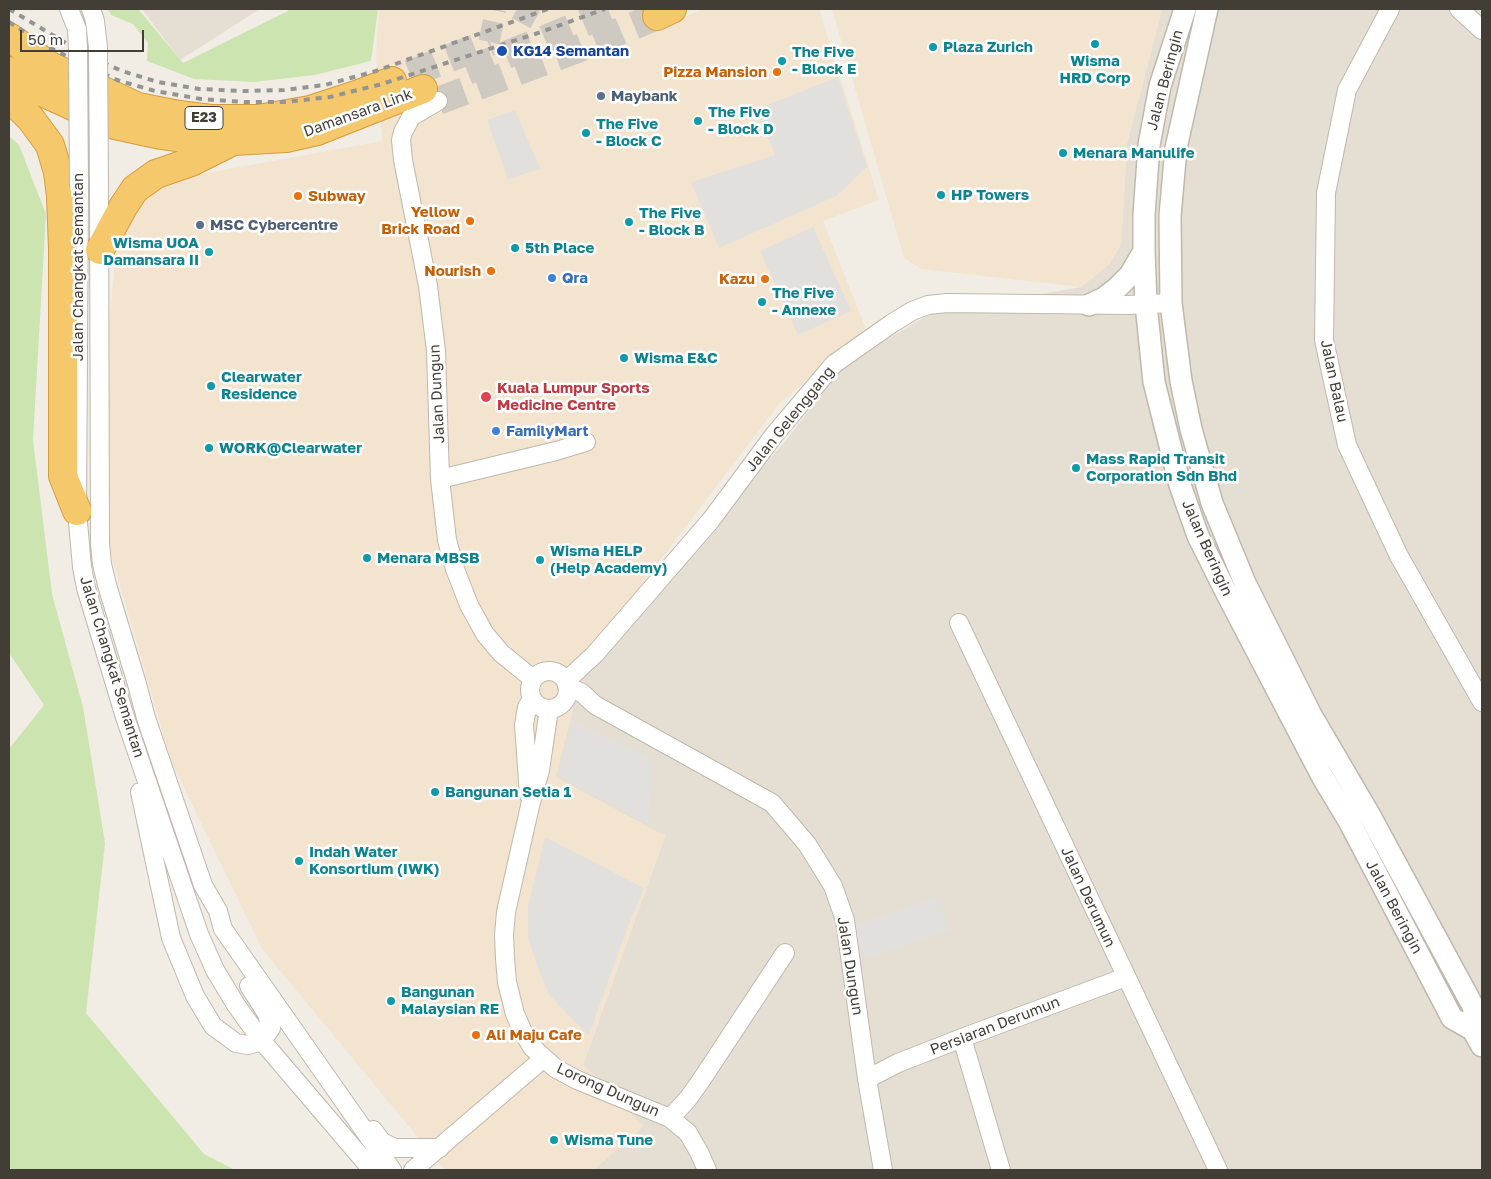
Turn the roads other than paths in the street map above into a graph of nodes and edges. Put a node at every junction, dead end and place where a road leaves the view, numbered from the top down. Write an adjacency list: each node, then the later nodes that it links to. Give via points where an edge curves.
1 (69, 9): 20 (street, Jalan Changkat Semantan, bridge, via 77,29 78,48)
2 (92, 9): 13 (street, Jalan Changkat Semantan, bridge, via 98,47)
3 (1185, 9): 14 (street, Jalan Beringin, via 1160,86 1149,145)
4 (1207, 9): 15 (street, Jalan Beringin, via 1176,148 1170,216)
5 (1390, 9): 25 (street, Jalan Balau, via 1347,90 1326,193 1324,340 1347,445 1400,556)
6 (1459, 9): 7 (street)
7 (1482, 30)
8 (9, 37): 10 (highway, Damansara Link / E23, via 50,66 138,107 210,119 258,119 310,110 359,94)
9 (9, 71): 12 (highway, Damansara Link / E23, via 40,91 115,125 197,140)
10 (424, 88): 12 (highway, Damansara Link / E23, via 374,121 337,124 286,138); 19 (street, Jalan Dungun, via 401,140 428,286 436,351)
11 (9, 97): 20 (highway, via 50,145 58,172 63,249 63,476)
12 (232, 141): 13 (highway, via 191,162 156,174 135,189)
13 (100, 250): 33 (street, Jalan Changkat Semantan, via 102,564 146,718 203,885 218,911)
14 (1144, 251): 16 (street, Jalan Beringin); 17 (street, via 1130,275 1112,294)
15 (1171, 303): 16 (street, Jalan Gelenggang); 29 (street, Jalan Beringin, via 1181,381 1212,503 1245,583)
16 (1146, 304): 17 (street, Jalan Gelenggang); 30 (street, Jalan Beringin, via 1154,382 1180,485 1198,536)
17 (1090, 305): 23 (street, Jalan Gelenggang, via 928,305 877,333 834,364 774,435 711,520 595,654)
18 (586, 442): 19 (street)
19 (440, 479): 22 (street, Jalan Dungun, via 447,540 469,605 485,634 501,653)
20 (77, 511): 28 (street, Jalan Changkat Semantan, via 86,588)
21 (959, 623): 35 (street, Jalan Derumun)
22 (533, 679): 23 (street, via 544,671 553,672); 24 (street, via 529,689)
23 (565, 681): 26 (street, Jalan Dungun); 27 (street, via 567,695)
24 (532, 700): 27 (street, via 540,707); 32 (street, Lorong Dungun, via 527,707 524,725)
25 (1482, 702)
26 (595, 705): 27 (street, Jalan Dungun, via 575,702); 40 (street, Jalan Dungun, via 772,803 807,844 833,886 845,920)
27 (556, 706): 32 (street, Lorong Dungun)
28 (124, 714): 38 (street, Jalan Changkat Semantan, via 198,934 215,970); 38 (street, via 171,938 195,996 213,1026 227,1038 248,1046)
29 (1333, 753): 30 (street, via 1329,768); 31 (street, Jalan Beringin)
30 (1322, 776): 31 (street); 37 (street, Jalan Beringin, via 1452,1018)
31 (1350, 781): 37 (street, Jalan Beringin, via 1474,1008)
32 (530, 806): 39 (street, Lorong Dungun, via 506,912 505,959 507,982 522,1032)
33 (223, 929): 38 (street, via 241,973 267,1014 272,1028); 41 (street, Jalan Changkat Semantan)
34 (785, 953): 42 (street, Lorong Dungun, via 700,1082)
35 (1126, 977): 36 (street, Persiaran Derumun); 50 (street, Jalan Derumun)
36 (962, 1038): 40 (street, Persiaran Derumun); 49 (street)
37 (1478, 1038)
38 (262, 1041): 44 (street, Jalan Changkat Semantan)
39 (544, 1058): 42 (street, Lorong Dungun, via 566,1074); 43 (street)
40 (866, 1079): 48 (street, Jalan Dungun)
41 (331, 1082): 43 (street, Jalan Changkat Semantan, via 345,1092 382,1142 395,1148); 45 (street, Jalan Changkat Semantan)
42 (670, 1118): 47 (street, Lorong Dungun, via 688,1133)
43 (440, 1148): 46 (street)
44 (372, 1170)
45 (392, 1170)
46 (413, 1170)
47 (707, 1170)
48 (884, 1170)
49 (1000, 1170)
50 (1218, 1170)

